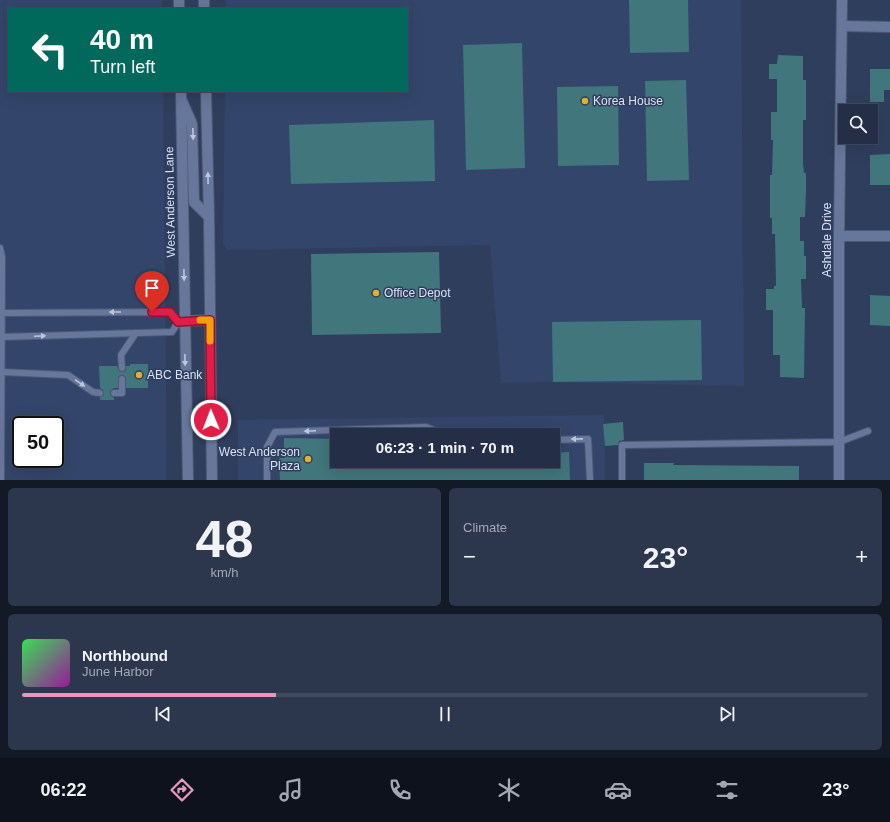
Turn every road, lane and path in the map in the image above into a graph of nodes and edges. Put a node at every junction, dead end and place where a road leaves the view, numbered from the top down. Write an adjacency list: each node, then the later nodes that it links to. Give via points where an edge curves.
1 (842, 0): 2 (main road, Ashdale Drive)
2 (842, 26): 3 (main road); 7 (main road, Ashdale Drive)
3 (890, 27)
4 (206, 92): 6 (main road, one-way to 4)
5 (181, 94): 6 (main road, one-way to 6, via 192,124 194,202); 12 (main road, West Anderson Lane, one-way to 12)
6 (209, 217): 11 (main road)
7 (839, 236): 8 (main road); 25 (main road, Ashdale Drive)
8 (890, 236)
9 (0, 248): 10 (lane)
10 (1, 313): 12 (lane, one-way to 10, via 170,312); 14 (lane)
11 (210, 320): 12 (main road); 28 (main road)
12 (182, 321): 13 (lane, via 172,332); 27 (main road, West Anderson Lane, one-way to 27)
13 (136, 333): 14 (lane, one-way to 13); 15 (lane, via 121,355)
14 (1, 337): 16 (lane)
15 (122, 368)
16 (1, 372): 18 (lane, one-way to 18, via 68,375 93,392); 26 (lane)
17 (122, 379): 19 (lane, via 122,393)
18 (100, 393)
19 (114, 393)
20 (396, 428): 21 (lane, one-way to 20)
21 (428, 428)
22 (330, 430): 29 (lane, one-way to 29, via 275,432 267,448)
23 (868, 431): 25 (lane)
24 (560, 440): 30 (lane, one-way to 24, via 588,439)
25 (839, 442): 31 (lane, via 622,445); 32 (main road, Ashdale Drive)
26 (1, 480)
27 (188, 480)
28 (212, 480)
29 (267, 480)
30 (590, 480)
31 (622, 480)
32 (839, 480)

